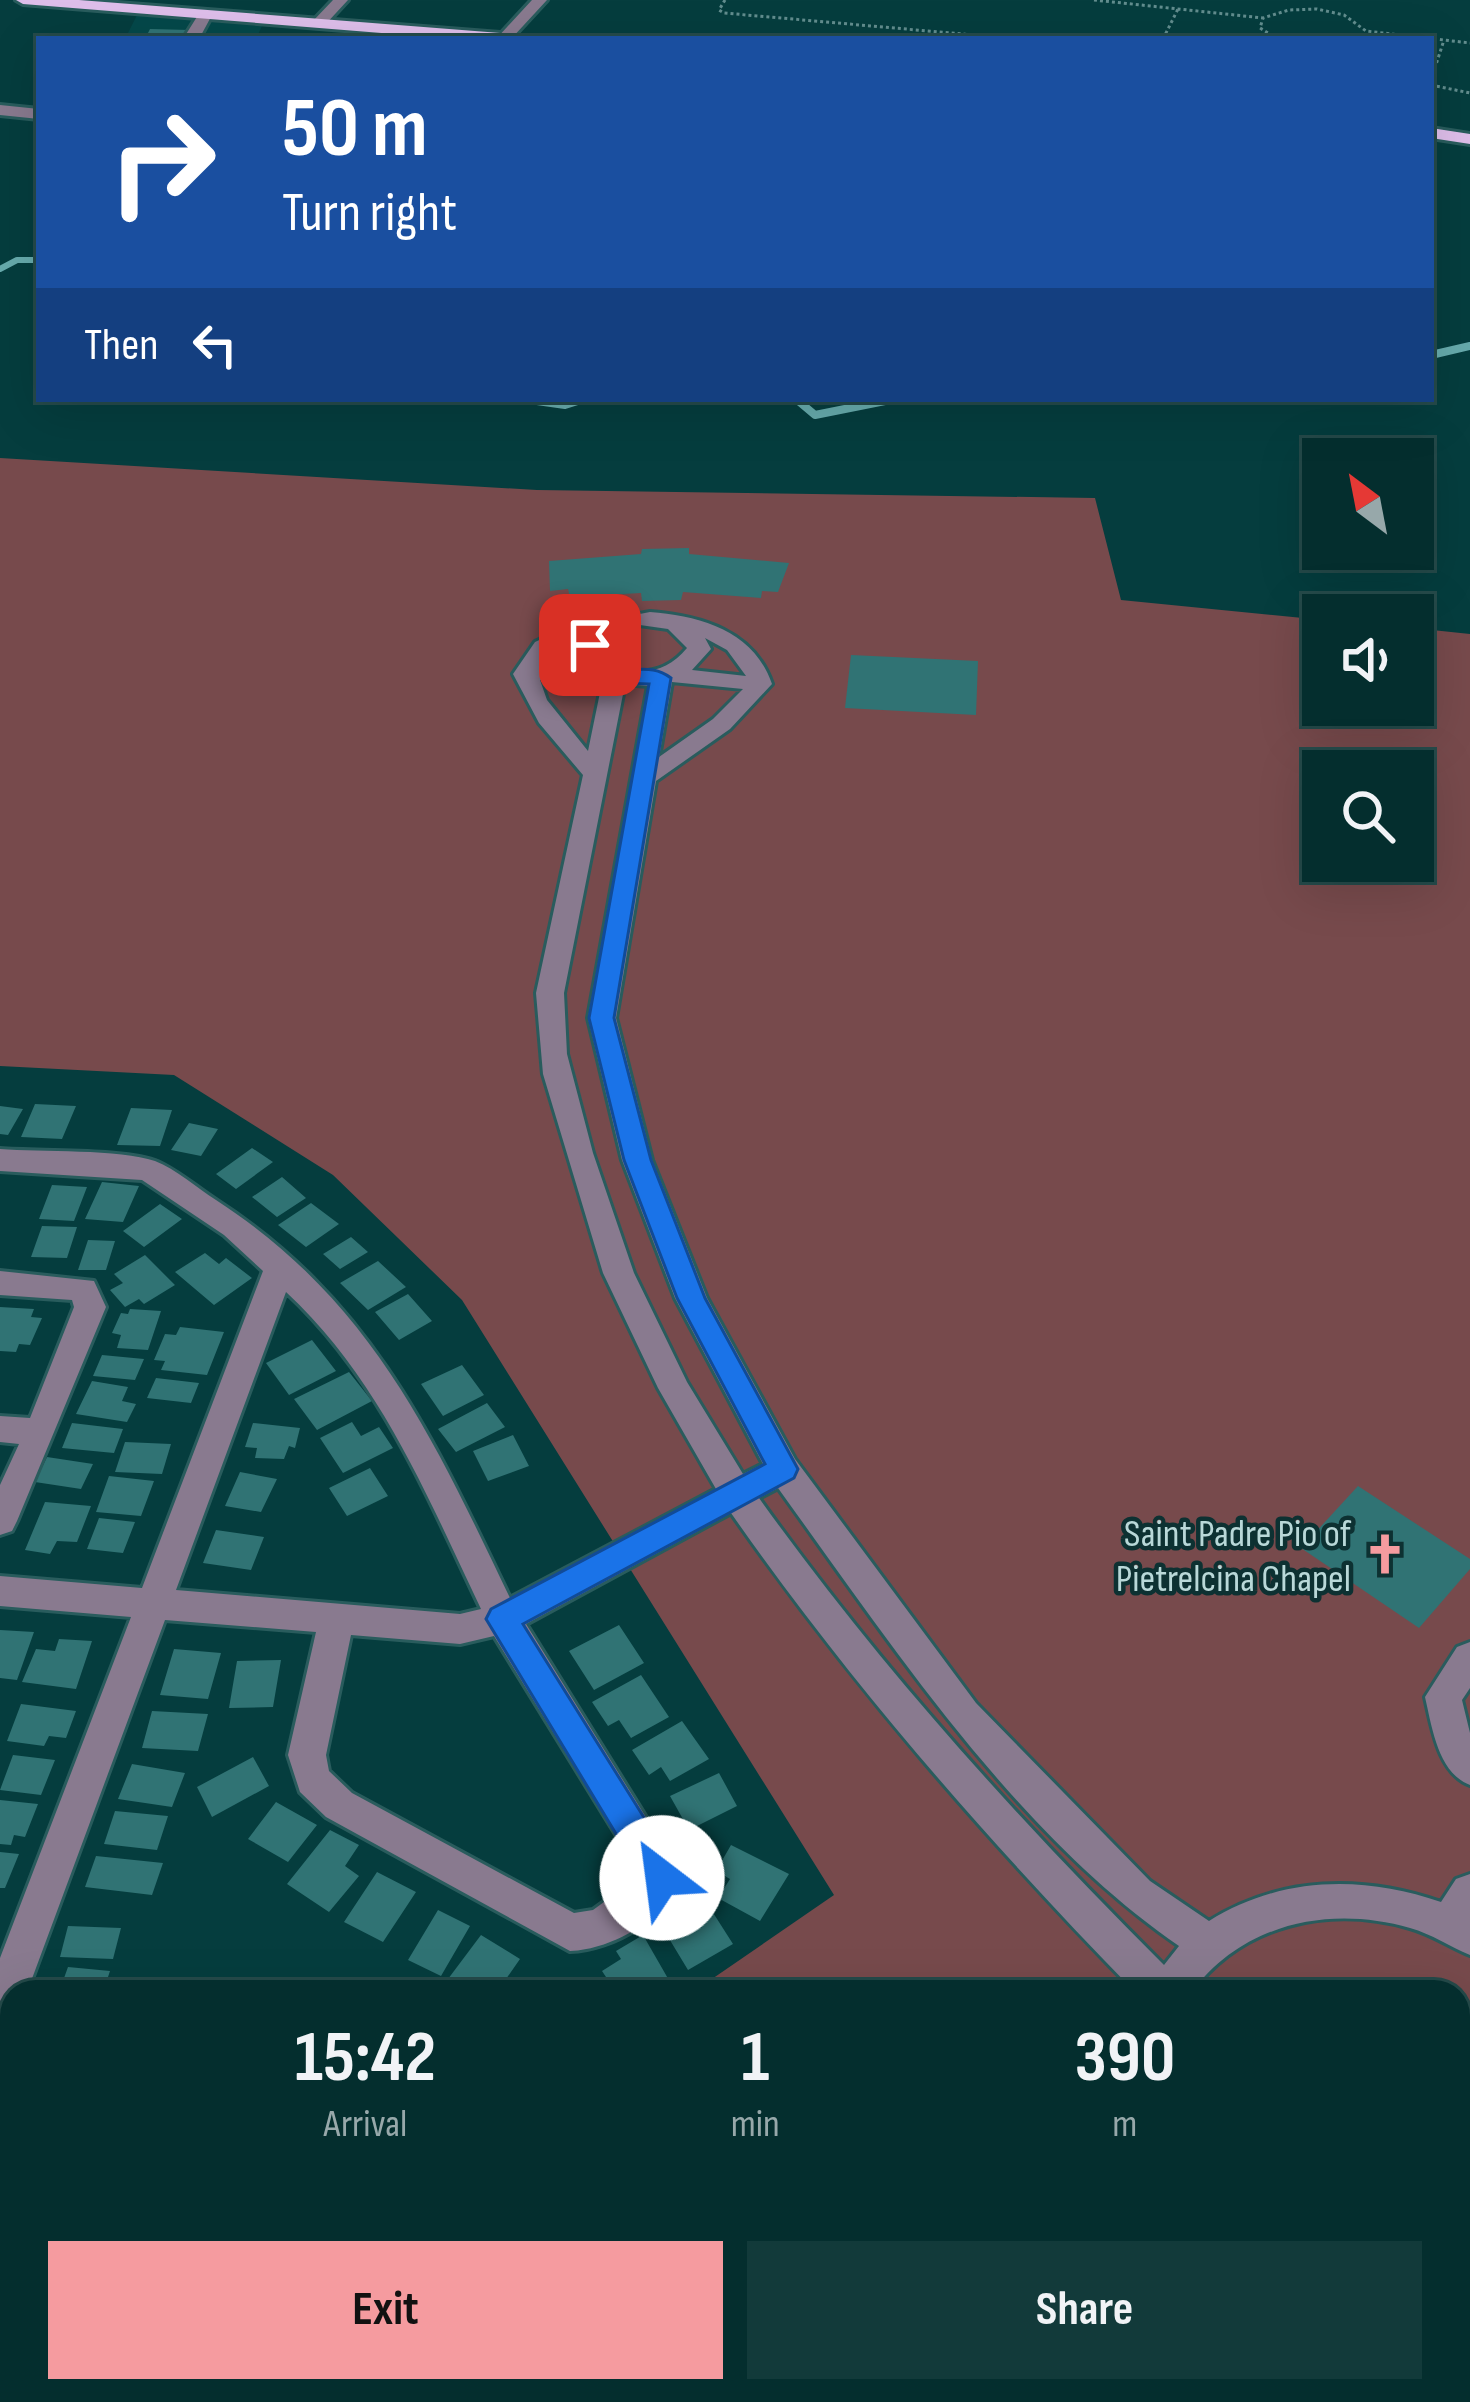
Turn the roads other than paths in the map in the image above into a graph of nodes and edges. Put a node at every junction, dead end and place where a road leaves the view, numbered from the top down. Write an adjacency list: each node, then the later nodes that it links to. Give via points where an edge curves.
1 (23, 0): 4 (main road)
2 (340, 0): 6 (street)
3 (543, 0): 9 (street); 10 (street)
4 (141, 5): 5 (main road)
5 (205, 15): 6 (main road); 7 (street)
6 (308, 28): 8 (main road)
7 (193, 36)
8 (463, 36)
9 (504, 36)
10 (519, 36)
11 (0, 110): 12 (street)
12 (36, 114)
13 (1434, 133): 14 (main road)
14 (1470, 139)
15 (661, 619): 16 (street); 19 (street, via 694,635 699,649 687,667); 20 (street, via 734,643 757,667)
16 (614, 623): 17 (street, via 549,641); 18 (street, via 590,645 593,661)
17 (525, 674): 18 (street); 21 (street, via 541,713)
18 (610, 674): 19 (street); 21 (street)
19 (665, 676): 20 (street); 22 (street)
20 (760, 684): 22 (street, via 699,743)
21 (594, 772): 23 (street)
22 (646, 776): 24 (street)
23 (580, 839): 24 (street); 31 (street, via 550,993 559,1083 596,1218 630,1300)
24 (634, 842): 30 (street, via 602,1018 637,1160 691,1298)
25 (0, 1160): 26 (street, via 148,1170 235,1227)
26 (280, 1268): 34 (street); 36 (street, via 375,1373 413,1431)
27 (0, 1283): 29 (street, via 83,1289 89,1297)
28 (0, 1429): 29 (street)
29 (41, 1432): 32 (street)
30 (783, 1469): 31 (street); 40 (street, via 963,1714 1136,1894)
31 (738, 1492): 36 (street); 42 (street, via 925,1745)
32 (0, 1521)
33 (0, 1591): 34 (street)
34 (151, 1603): 35 (street); 41 (street)
35 (337, 1619): 36 (street, via 460,1629); 36 (street, via 307,1755 314,1780 339,1805 570,1932 587,1933 658,1884 661,1872)
36 (502, 1619)
37 (1470, 1658): 38 (street, via 1443,1697)
38 (1470, 1768)
39 (1463, 1917): 40 (street, via 1353,1898 1258,1914)
40 (1208, 1943): 43 (street)
41 (8, 1980)
42 (1154, 1980)
43 (1176, 1980)

